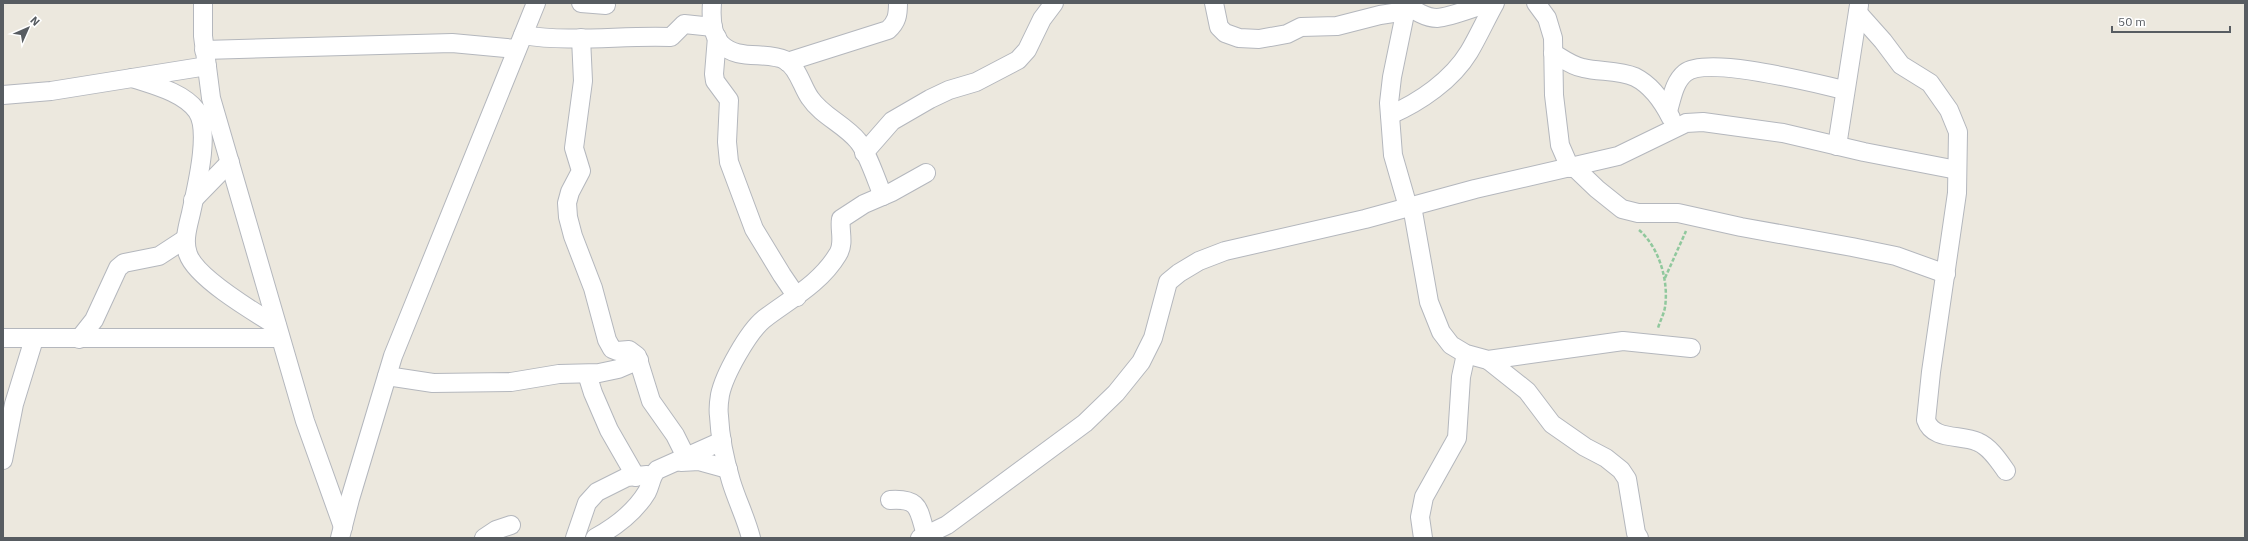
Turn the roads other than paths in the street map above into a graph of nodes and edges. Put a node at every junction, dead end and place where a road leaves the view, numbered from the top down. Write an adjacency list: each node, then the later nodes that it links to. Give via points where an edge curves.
1 (202, 3): 18 (street)
2 (536, 3): 16 (street)
3 (581, 3): 11 (street)
4 (712, 3): 14 (street)
5 (898, 3): 19 (street, via 896,20 888,30)
6 (1054, 3): 27 (street, via 1027,50 1018,60 976,82 930,99 892,121)
7 (1214, 3): 12 (street, via 1219,27 1225,34 1259,39 1287,34 1301,27 1337,26)
8 (1489, 3): 12 (street, via 1437,18 1421,14)
9 (1495, 3): 24 (street, via 1469,52 1453,72 1405,109)
10 (1536, 3): 17 (street, via 1547,18)
11 (606, 5)
12 (1407, 6): 24 (street, via 1392,77)
13 (1857, 6): 21 (street); 30 (street, via 1901,65 1930,83 1949,110 1958,132)
14 (715, 32): 15 (street, via 684,24 671,37 633,35); 19 (street, via 721,44 733,51); 37 (street, via 714,74 729,100 729,162 754,229)
15 (581, 38): 16 (street); 44 (street, via 583,81 574,148 581,171 570,192 567,203 568,217 593,288 609,345 617,351 629,350)
16 (520, 42): 18 (street, via 452,43); 47 (street, via 392,356)
17 (1554, 53): 23 (street, via 1582,68 1634,77 1651,90); 29 (street, via 1554,95 1560,145)
18 (206, 58): 20 (street); 28 (street, via 211,98)
19 (787, 62): 27 (street, via 792,66 810,99 826,116 858,141)
20 (132, 78): 22 (street); 33 (street, via 186,100 200,117 203,128)
21 (1845, 90): 23 (street, via 1753,71 1696,68 1685,73 1676,85); 26 (street)
22 (3, 96)
23 (1668, 111): 25 (street)
24 (1390, 115): 34 (street, via 1393,155)
25 (1676, 127): 26 (street, via 1686,123 1703,122 1783,133); 29 (street, via 1618,156)
26 (1836, 146): 30 (street)
27 (864, 153): 32 (street)
28 (230, 162): 33 (street); 38 (street)
29 (1572, 167): 34 (street); 36 (street, via 1597,190 1626,210 1638,213 1691,215 1896,256)
30 (1957, 170): 36 (street, via 1957,193)
31 (926, 174): 32 (street)
32 (883, 196): 37 (street, via 864,204 841,219 841,247 838,254 824,272)
33 (193, 200): 35 (street)
34 (1410, 206): 43 (street, via 1429,302 1441,332 1451,345); 57 (street, via 1365,219 1224,251 1179,273 1168,282 1153,338 1141,362 1116,393 1085,423 1025,468 947,525)
35 (185, 239): 38 (street, via 187,254 196,269); 41 (street, via 159,256 124,263 118,268 94,320)
36 (1946, 274): 52 (street, via 1930,372 1926,420 1928,427 1950,436 1978,442 1992,453)
37 (797, 296): 48 (street, via 762,320 737,358 720,394)
38 (279, 332): 41 (street); 56 (street)
39 (3, 338): 40 (street)
40 (34, 339): 41 (street); 50 (street, via 14,404)
41 (80, 339)
42 (1691, 348): 45 (street, via 1623,341)
43 (1466, 354): 45 (street); 62 (street, via 1461,377 1457,438 1424,497 1420,517)
44 (638, 360): 46 (street, via 618,368); 49 (street, via 651,401 675,435)
45 (1488, 360): 63 (street, via 1527,391 1552,424 1621,470 1627,479)
46 (587, 374): 47 (street, via 559,374 510,382 433,382); 53 (street, via 610,430)
47 (387, 376): 56 (street)
48 (722, 440): 49 (street); 51 (street)
49 (679, 459): 51 (street, via 699,461); 53 (street)
50 (3, 460)
51 (728, 469): 61 (street)
52 (2006, 471)
53 (644, 476): 59 (street, via 627,477 597,492 587,503); 60 (street, via 650,485 640,503)
54 (890, 500): 57 (street, via 912,501 919,512)
55 (511, 525): 58 (street, via 496,530)
56 (342, 533)
57 (923, 536)
58 (484, 538)
59 (575, 538)
60 (595, 538)
61 (751, 538)
62 (1423, 538)
63 (1639, 538)

